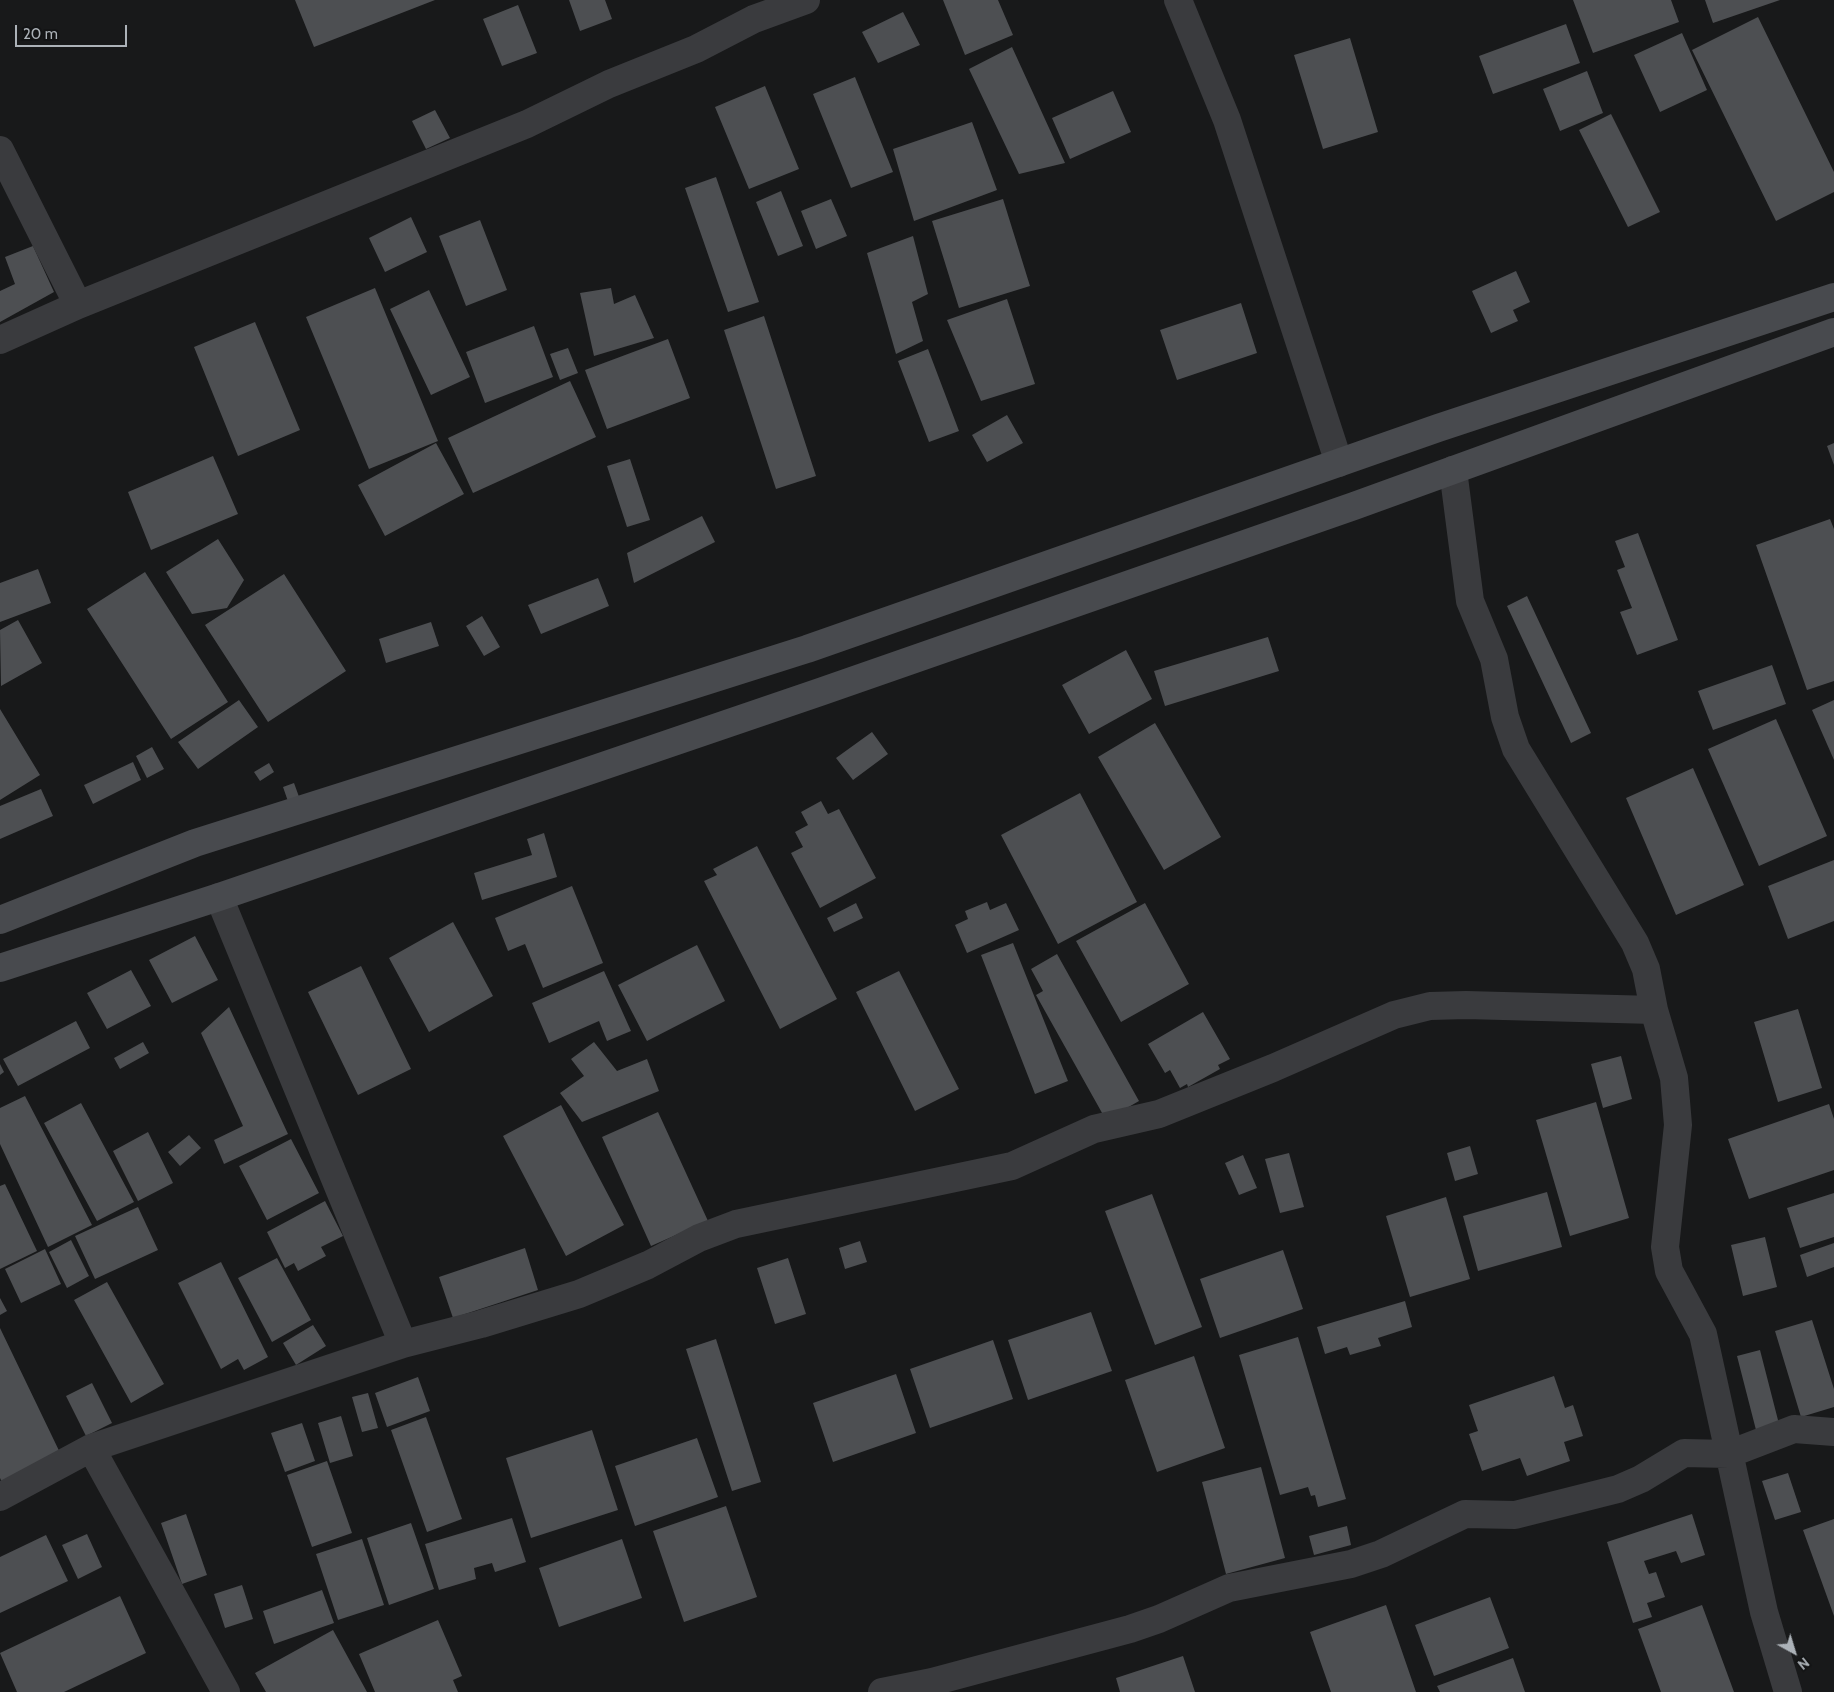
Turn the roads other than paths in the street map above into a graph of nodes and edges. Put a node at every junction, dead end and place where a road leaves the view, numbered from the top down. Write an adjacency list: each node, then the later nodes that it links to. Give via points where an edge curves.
1 (806, 0): 5 (street, via 754,20 527,124)
2 (1178, 0): 8 (street, via 1227,120)
3 (0, 150): 5 (street)
4 (1834, 297): 8 (main road)
5 (78, 305): 7 (street)
6 (1834, 332): 9 (main road)
7 (0, 340)
8 (1340, 463): 11 (main road, via 807,649 195,842)
9 (1453, 470): 10 (main road, via 820,692); 13 (street, via 1470,601 1494,659 1505,718 1516,749 1635,943 1646,969)
10 (219, 897): 12 (main road); 14 (street)
11 (0, 920)
12 (0, 968)
13 (1654, 1010): 14 (street, via 1466,1005 1430,1006 1394,1015 1168,1111 1094,1129 1012,1166 736,1224 579,1294); 17 (street, via 1674,1078 1678,1125 1665,1247 1669,1271 1703,1334)
14 (403, 1344): 16 (street)
15 (1834, 1432): 17 (street, via 1794,1429)
16 (91, 1448): 18 (street); 19 (street)
17 (1729, 1454): 20 (street, via 1684,1453 1618,1489 1515,1515 1465,1514 1381,1554 1351,1564 1229,1588 1130,1629 932,1682); 21 (street, via 1764,1612)
18 (0, 1497)
19 (226, 1692)
20 (882, 1692)
21 (1788, 1692)

